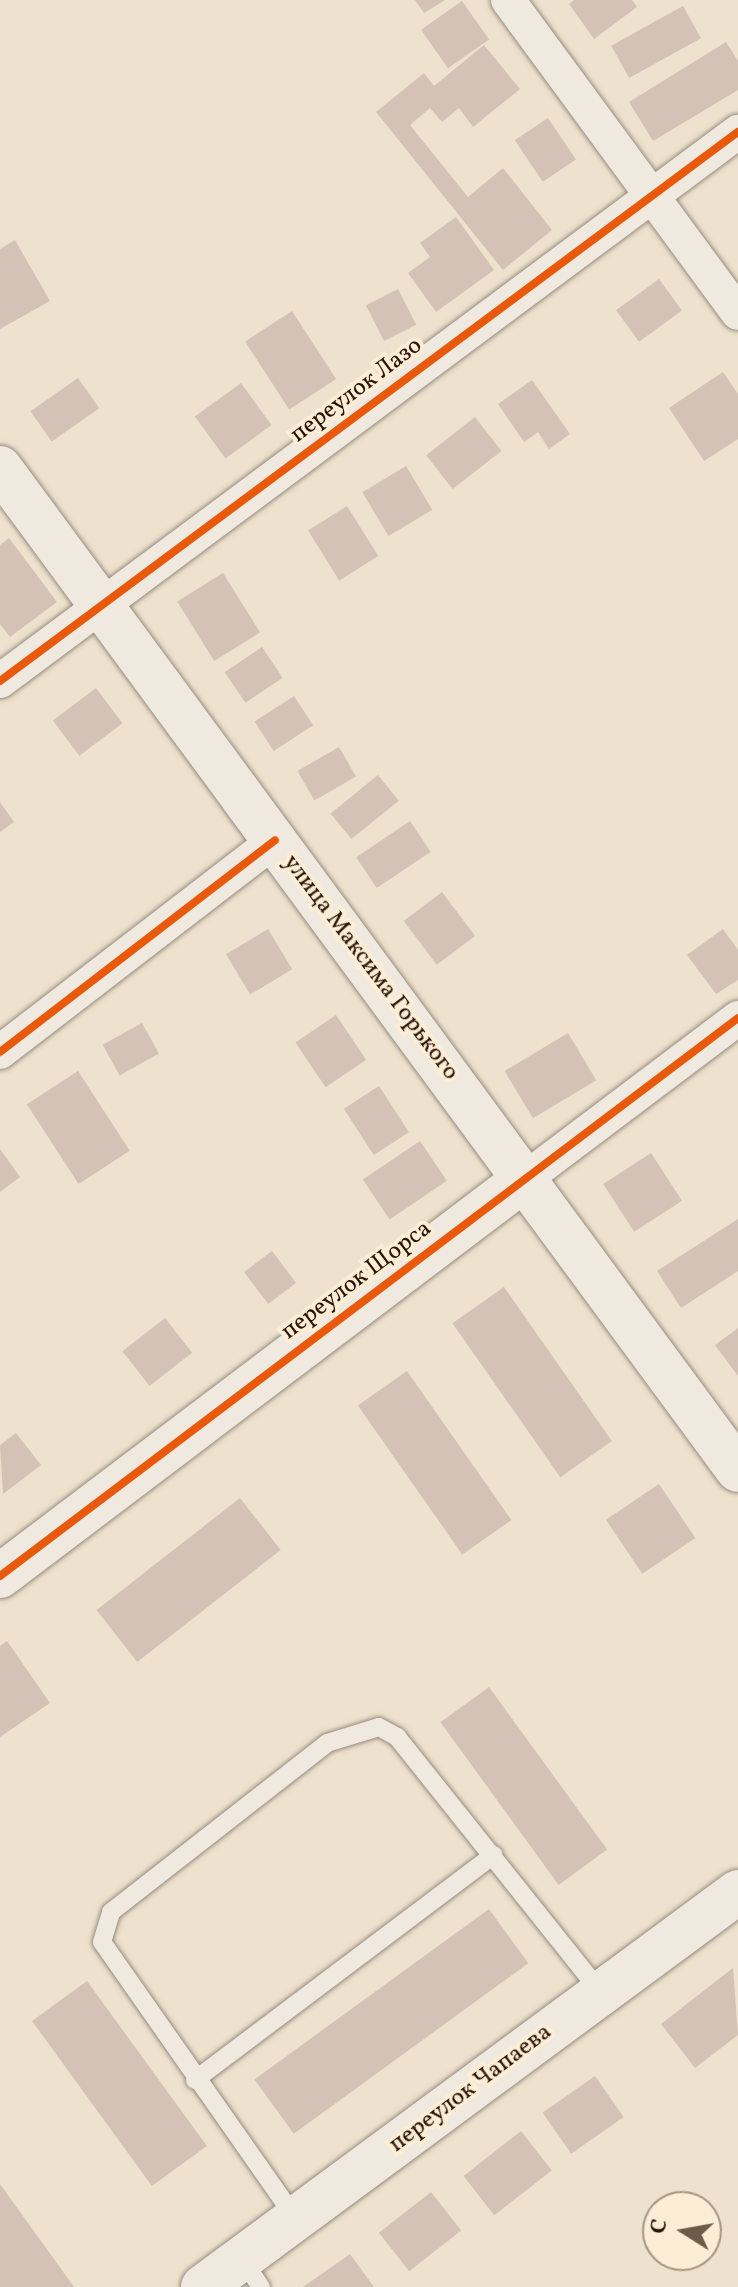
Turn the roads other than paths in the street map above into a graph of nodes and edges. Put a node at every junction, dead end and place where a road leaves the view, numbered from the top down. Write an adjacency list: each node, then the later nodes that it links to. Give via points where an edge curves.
1 (508, 0): 3 (street)
2 (738, 132): 3 (street, переулок Лазо)
3 (652, 196): 4 (street); 6 (street, переулок Лазо)
4 (738, 313)
5 (0, 468): 6 (main road, улица Максима Горького)
6 (102, 606): 7 (street, переулок Лазо); 8 (main road, улица Максима Горького)
7 (0, 681)
8 (275, 840): 10 (street); 11 (main road, улица Максима Горького)
9 (738, 1018): 11 (street, переулок Щорса)
10 (0, 1052)
11 (526, 1178): 12 (main road, улица Максима Горького); 13 (main road, переулок Щорса)
12 (738, 1470)
13 (0, 1576)
14 (494, 1855): 16 (lane); 17 (lane); 17 (lane, via 397,1737 379,1727 327,1743 111,1912 102,1942 109,1960)
15 (738, 1892): 16 (main road, переулок Чапаева)
16 (601, 1993): 18 (main road, переулок Чапаева)
17 (195, 2080): 18 (lane)
18 (296, 2219): 19 (main road, переулок Чапаева)
19 (251, 2273): 20 (main road, переулок Чапаева)
20 (203, 2287)

